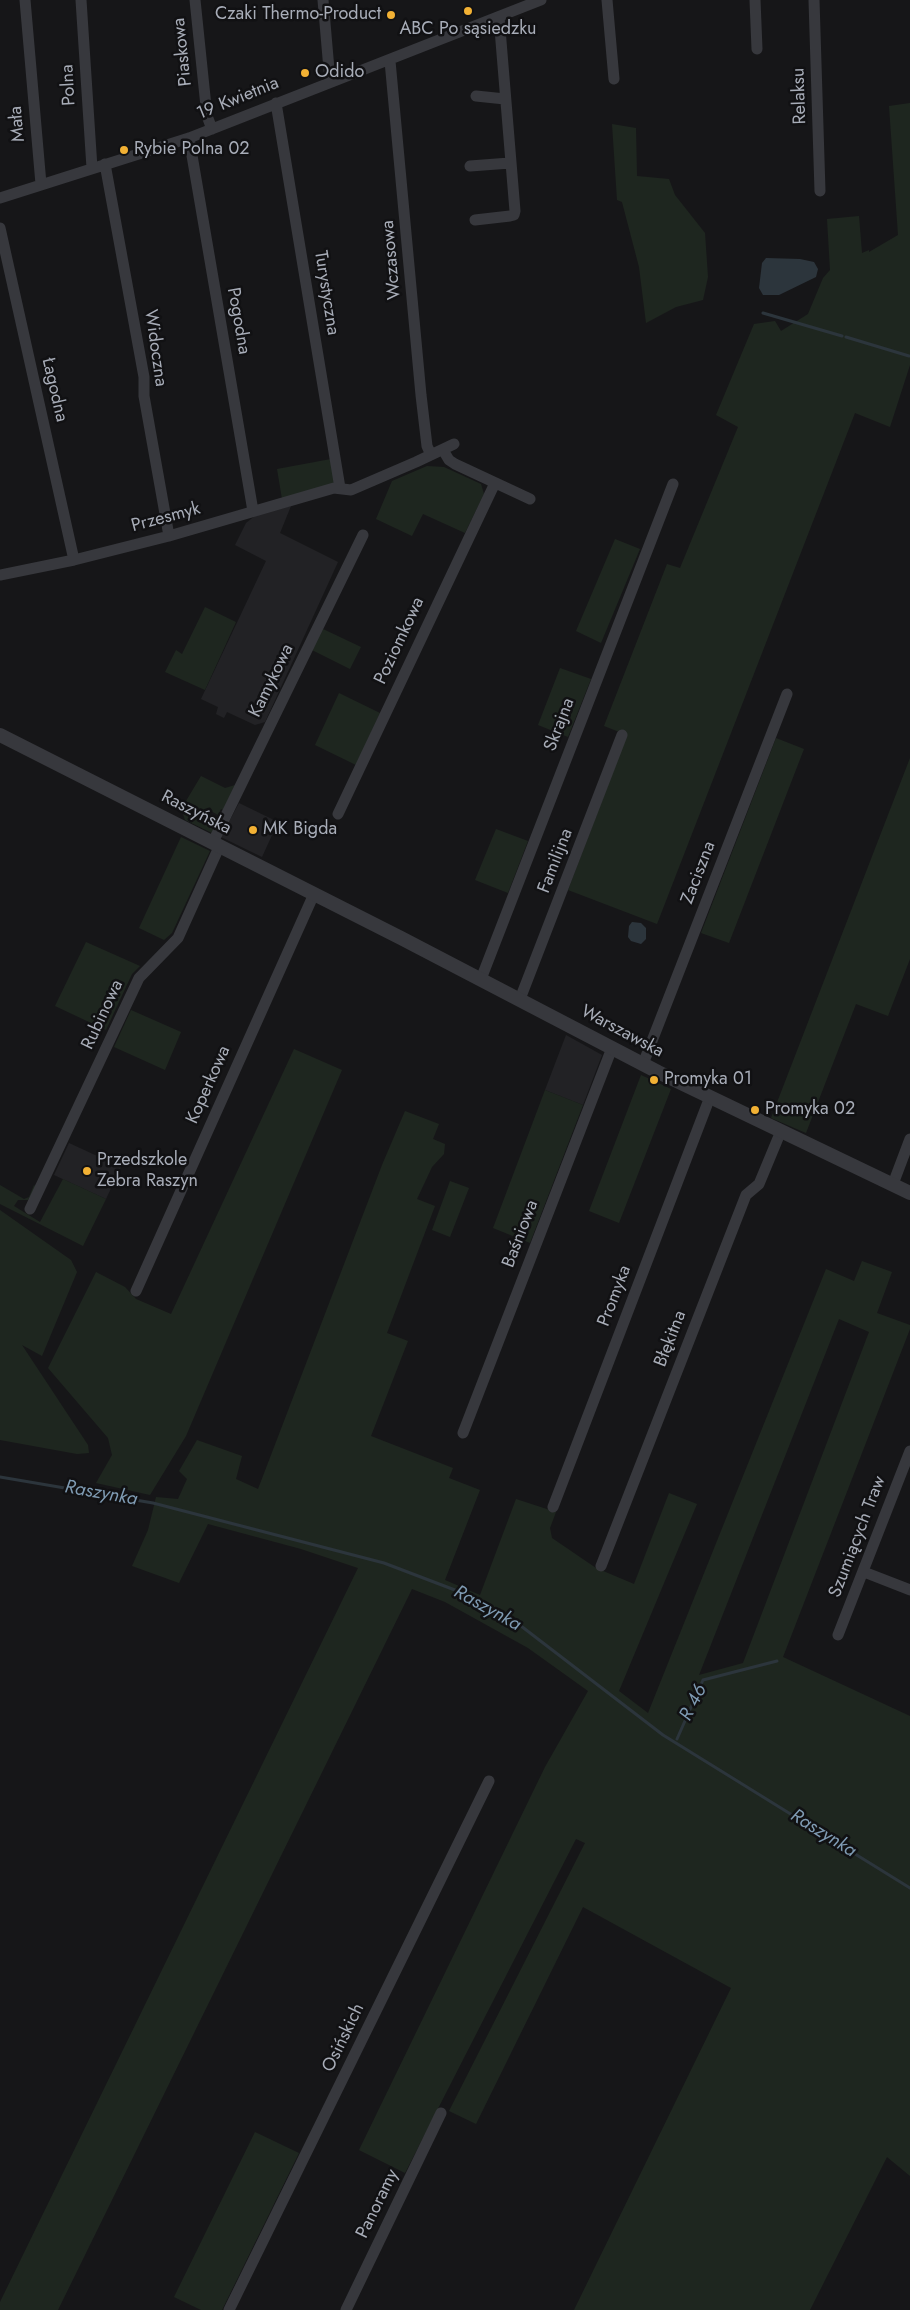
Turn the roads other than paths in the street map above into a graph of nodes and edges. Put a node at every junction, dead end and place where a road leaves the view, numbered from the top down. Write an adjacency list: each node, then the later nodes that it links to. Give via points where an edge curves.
1 (26, 0): 23 (street, Mała)
2 (82, 0): 22 (street, Polna)
3 (195, 0): 17 (street, Piaskowa, via 207,116)
4 (323, 0): 13 (street)
5 (541, 0): 9 (street, 19 Kwietnia)
6 (607, 0): 12 (street)
7 (755, 0): 10 (street)
8 (814, 0): 24 (street, Relaksu)
9 (499, 17): 11 (street, 19 Kwietnia); 15 (street)
10 (757, 49)
11 (390, 61): 13 (street, 19 Kwietnia); 28 (street, Wczasowa, via 421,395)
12 (614, 79)
13 (330, 81): 16 (street, 19 Kwietnia)
14 (476, 96): 15 (street)
15 (505, 99): 19 (street)
16 (276, 103): 17 (street, 19 Kwietnia); 31 (street, Turystyczna)
17 (212, 129): 18 (street, 19 Kwietnia)
18 (189, 138): 20 (street, 19 Kwietnia); 33 (street, Pogodna)
19 (510, 163): 21 (street); 26 (street, via 514,215)
20 (105, 164): 22 (street, 19 Kwietnia); 35 (street, Widoczna)
21 (470, 166)
22 (92, 168): 23 (street, 19 Kwietnia)
23 (42, 184): 25 (street, 19 Kwietnia)
24 (820, 191)
25 (0, 198)
26 (475, 220)
27 (0, 228): 36 (street, Łagodna)
28 (431, 456): 29 (street, Przesmyk, via 448,447 451,462); 31 (street, Przesmyk, via 351,490)
29 (495, 483): 32 (street); 41 (street, Poziomkowa)
30 (673, 484): 45 (street, Skrajna)
31 (340, 488): 33 (street, Przesmyk)
32 (530, 499)
33 (253, 511): 35 (street, Przesmyk)
34 (363, 535): 42 (street, Kamykowa)
35 (169, 536): 36 (street, Przesmyk)
36 (74, 560): 37 (street, Przesmyk)
37 (0, 575)
38 (787, 694): 48 (street, Zaciszna)
39 (0, 735): 42 (street, Raszyńska)
40 (622, 735): 46 (street, Familijna)
41 (338, 814)
42 (216, 844): 43 (street, Raszyńska); 54 (street, Rubinowa, via 178,938 139,978)
43 (314, 894): 44 (street, Raszyńska); 55 (street, Koperkowa)
44 (402, 938): 45 (street, Warszawska)
45 (481, 979): 46 (street, Warszawska)
46 (520, 998): 47 (street, Warszawska)
47 (612, 1048): 48 (street, Warszawska); 56 (street, Baśniowa)
48 (643, 1064): 49 (street, Warszawska)
49 (710, 1097): 50 (street, Warszawska); 58 (street, Promyka)
50 (780, 1131): 52 (street, Warszawska); 59 (street, Błękitna, via 759,1184 746,1195)
51 (910, 1139): 52 (street)
52 (893, 1184): 53 (street, Warszawska)
53 (910, 1193)
54 (30, 1209)
55 (136, 1291)
56 (463, 1433)
57 (910, 1451): 60 (street, Szumiących Traw)
58 (554, 1507)
59 (601, 1566)
60 (864, 1572): 61 (street); 62 (street, Szumiących Traw)
61 (910, 1590)
62 (838, 1635)
63 (489, 1781): 65 (street, Osińskich)
64 (442, 2113): 66 (street, Panoramy)
65 (229, 2310)
66 (346, 2310)

